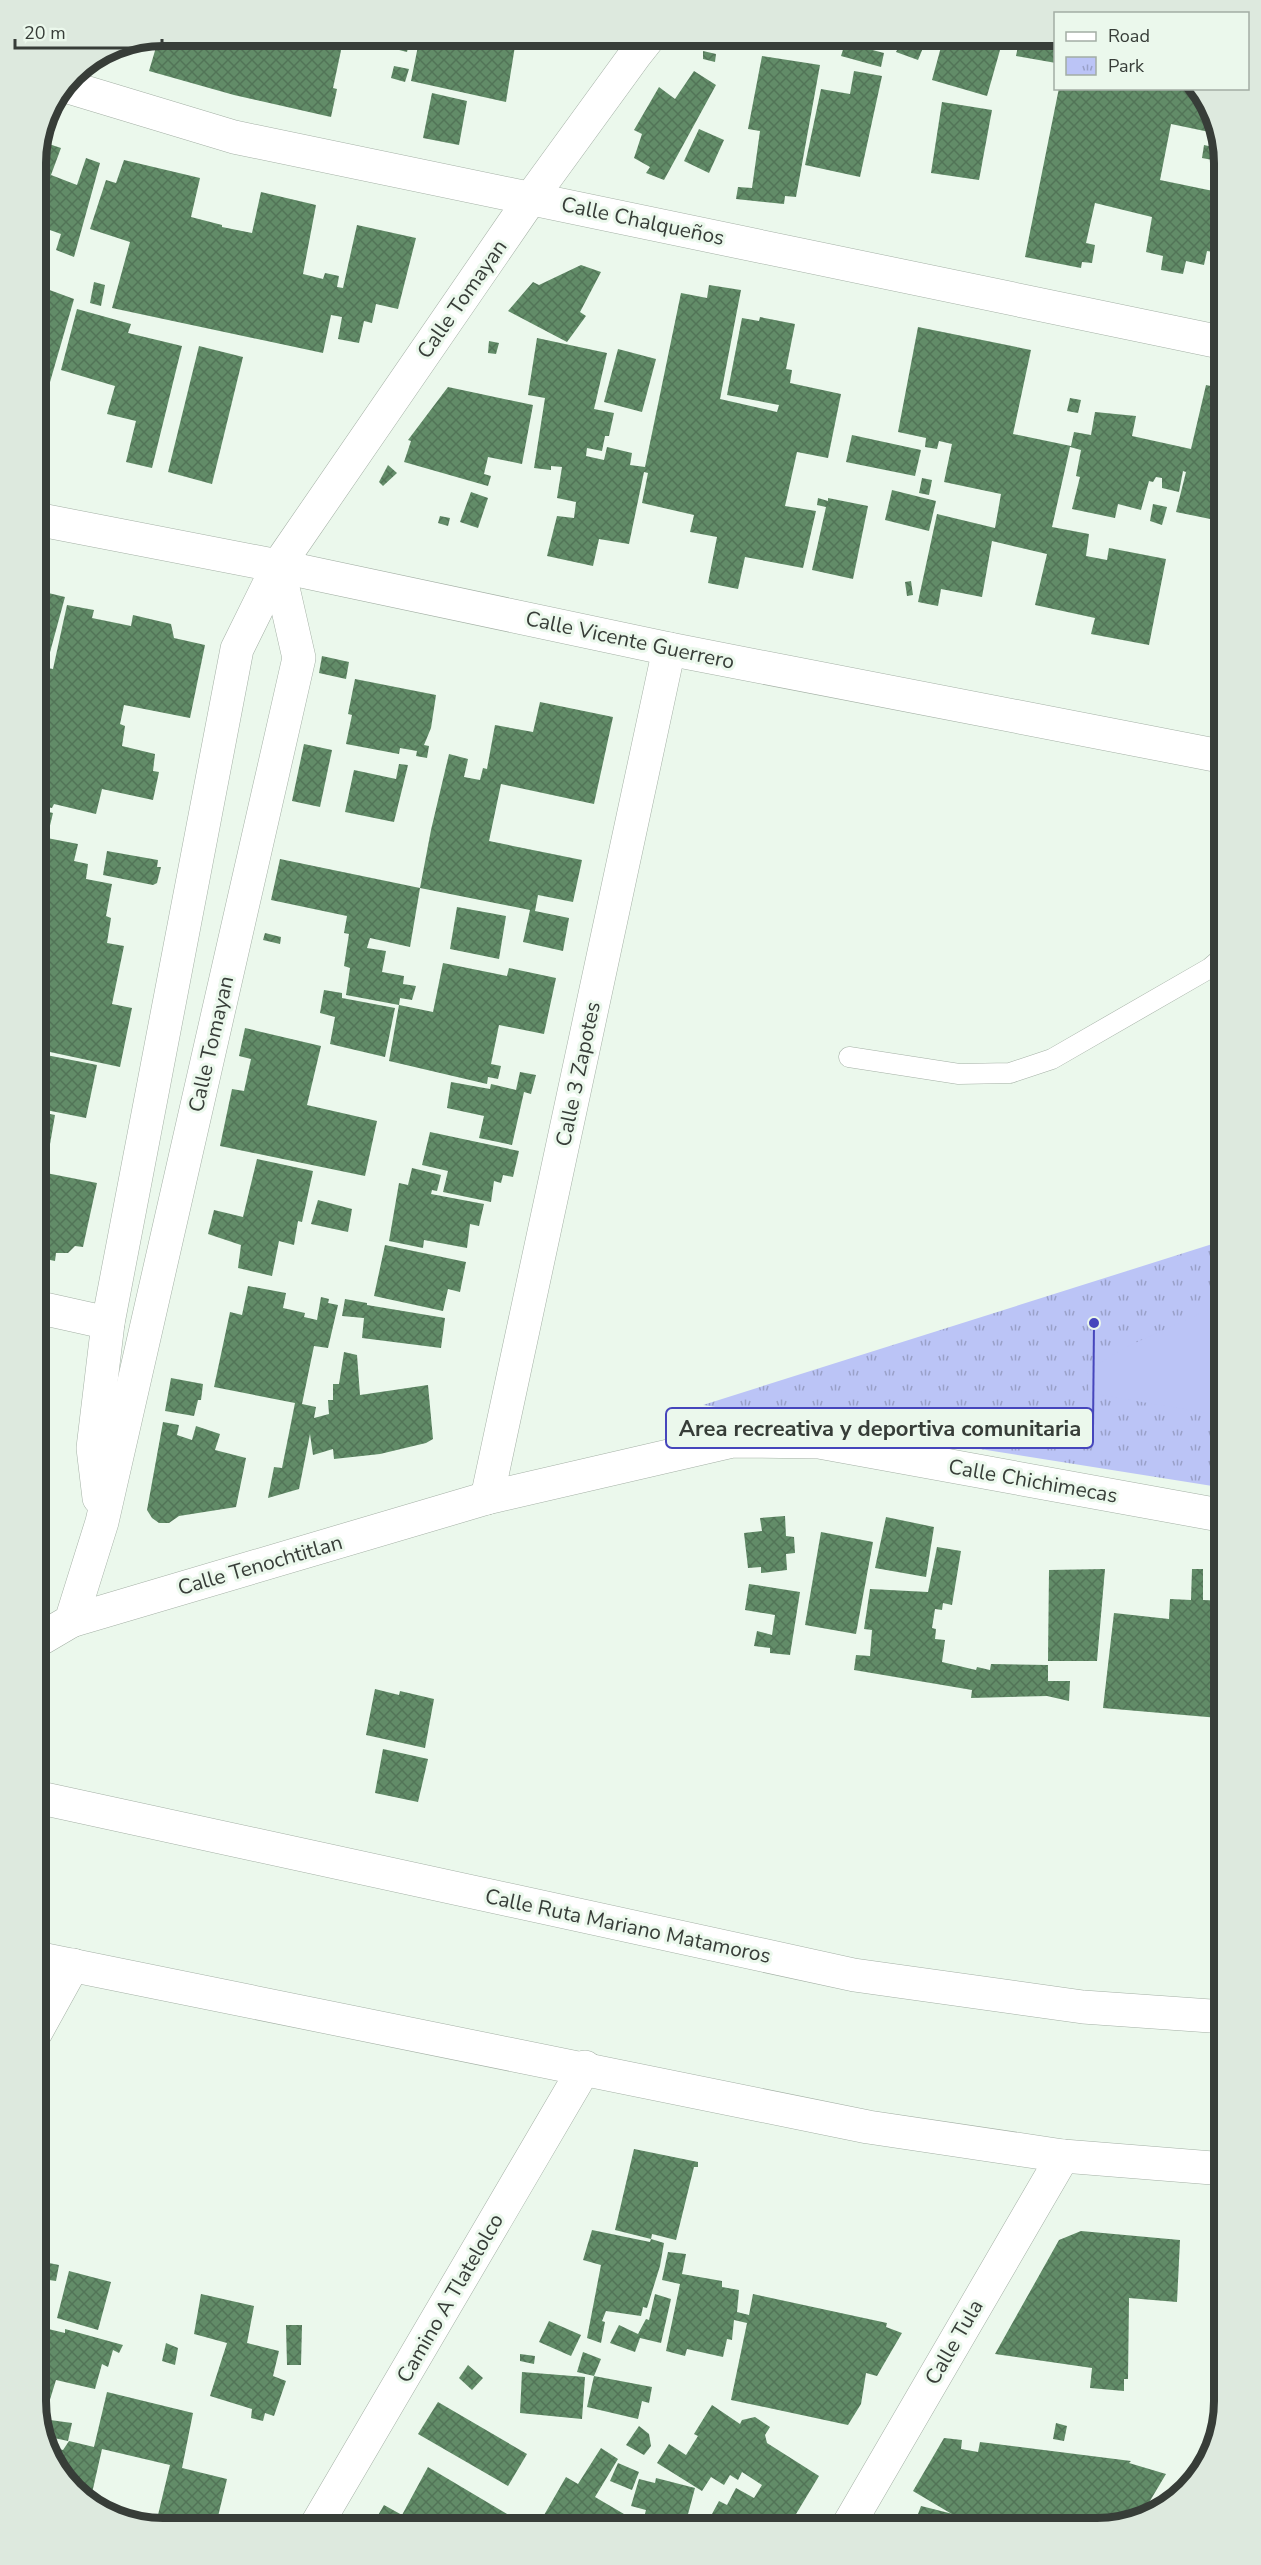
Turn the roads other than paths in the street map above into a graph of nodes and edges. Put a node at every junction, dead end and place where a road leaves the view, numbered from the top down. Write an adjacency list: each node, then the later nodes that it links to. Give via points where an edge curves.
1 (630, 47): 3 (street, Calle Tomayan)
2 (74, 89): 3 (street, Calle Chalqueños, via 234,137)
3 (531, 198): 4 (street, Calle Chalqueños); 6 (street, Calle Tomayan)
4 (1214, 341)
5 (47, 521): 6 (street, Calle Vicente Guerrero)
6 (278, 566): 7 (street, Calle Vicente Guerrero); 12 (street, Calle Tomayan, via 237,649); 15 (street, Calle Tomayan, via 299,658)
7 (669, 649): 8 (street, Calle Vicente Guerrero); 13 (street, Calle 3 Zapotes)
8 (1214, 756)
9 (1214, 965): 10 (lane, via 1052,1059 1010,1073 959,1074)
10 (849, 1057)
11 (46, 1309): 12 (street)
12 (108, 1323): 15 (street, Calle Tomayan, via 93,1448)
13 (487, 1498): 14 (street, Calle Chichimecas, via 733,1440 819,1442); 16 (street, Calle Tenochtitlan)
14 (1214, 1514)
15 (102, 1522): 16 (street, Calle Tomayan)
16 (71, 1621): 17 (street, Calle Tenochtitlan)
17 (46, 1636)
18 (46, 1799): 22 (street, Calle Ruta Mariano Matamoros, via 854,1975 1083,2007)
19 (46, 1960): 20 (street)
20 (73, 1965): 21 (street); 23 (street)
21 (46, 2014)
22 (1214, 2016)
23 (585, 2067): 24 (street, via 868,2127); 26 (street, Camino A Tlatelolco)
24 (1063, 2156): 25 (street); 27 (street, Calle Tula)
25 (1214, 2168)
26 (320, 2518)
27 (852, 2518)

